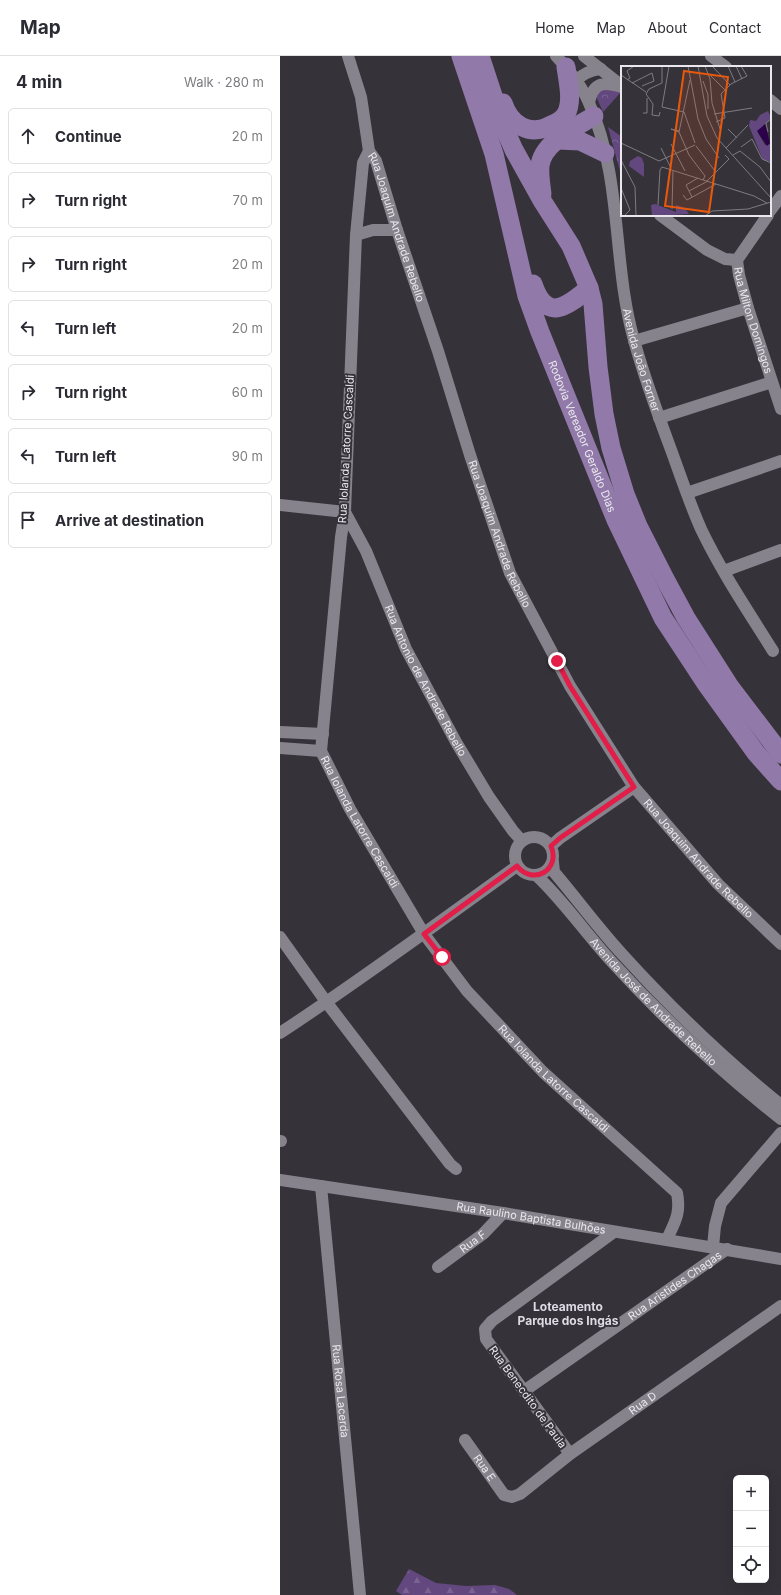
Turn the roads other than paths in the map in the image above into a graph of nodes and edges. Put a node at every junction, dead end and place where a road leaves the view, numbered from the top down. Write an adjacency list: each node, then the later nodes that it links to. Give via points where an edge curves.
1 (348, 56): 16 (street, Rua Joaquim Andrade Rebello, via 361,97)
2 (461, 56): 24 (main road, Rodovia Vereador Geraldo Dias, via 494,154)
3 (480, 56): 9 (main road, Rodovia Vereador Geraldo Dias)
4 (584, 56): 8 (street)
5 (711, 56): 6 (street)
6 (725, 66)
7 (566, 68): 8 (street, via 584,74 592,69); 9 (main road, via 569,104 566,115 559,122 546,128 532,130 521,127 512,120 505,110 498,89); 13 (street, Avenida João Forner)
8 (601, 69): 10 (street)
9 (487, 78): 19 (main road, Rodovia Vereador Geraldo Dias, via 514,150)
10 (621, 86)
11 (621, 87): 13 (street, via 609,84 595,88 591,94)
12 (771, 101): 14 (street)
13 (592, 109): 15 (main road); 17 (street, Avenida João Forner)
14 (781, 109)
15 (558, 140): 17 (main road, via 580,141); 19 (main road, via 542,157 540,166)
16 (369, 150): 22 (street, Rua Joaquim Andrade Rebello, via 376,161); 23 (street, Rua Iolanda Latorre Cascaldi, via 363,163)
17 (605, 153): 18 (street, Avenida João Forner)
18 (618, 200): 28 (street, Avenida João Forner, via 626,312)
19 (543, 202): 26 (main road, Rodovia Vereador Geraldo Dias, via 571,246)
20 (661, 216): 25 (street, via 707,250 725,259)
21 (767, 216): 25 (street, Rua Milton Domingos)
22 (397, 230): 23 (street, via 373,230); 45 (street, Rua Joaquim Andrade Rebello, via 510,573 570,686)
23 (356, 235): 35 (street, Rua Iolanda Latorre Cascaldi)
24 (519, 258): 26 (main road, via 527,268 536,294 543,304 550,308 568,304); 44 (main road, Rodovia Vereador Geraldo Dias, via 527,296 540,332 616,520 663,618 706,685 756,753)
25 (737, 260): 27 (street, Rua Milton Domingos)
26 (589, 288): 43 (main road, Rodovia Vereador Geraldo Dias, via 593,304 604,414 614,460 630,507 686,618 730,687)
27 (748, 308): 28 (street); 29 (street, Rua Milton Domingos)
28 (634, 341): 31 (street, Avenida João Forner)
29 (772, 382): 30 (street, Rua Milton Domingos); 31 (street)
30 (781, 409)
31 (659, 418): 33 (street, Avenida João Forner)
32 (781, 462): 33 (street)
33 (686, 493): 37 (street, Avenida João Forner, via 701,529)
34 (280, 505): 35 (street)
35 (345, 512): 40 (street, Rua Iolanda Latorre Cascaldi); 46 (street, Rua Antonio de Andrade Rebello, via 366,551 406,649 452,736 489,797)
36 (781, 550): 37 (street)
37 (724, 571): 38 (street, Avenida João Forner)
38 (773, 651)
39 (280, 732): 40 (street)
40 (323, 734): 42 (street, Rua Iolanda Latorre Cascaldi)
41 (280, 748): 42 (street)
42 (321, 751): 51 (street, Rua Iolanda Latorre Cascaldi, via 350,809)
43 (781, 754)
44 (781, 781)
45 (634, 787): 47 (street); 53 (street, Rua Joaquim Andrade Rebello, via 718,884)
46 (522, 841): 47 (street, via 538,837 543,838); 49 (street, via 515,855)
47 (551, 846): 48 (street, via 554,857)
48 (552, 862): 50 (street, via 546,871); 56 (street, Avenida José de Andrade Rebello, via 554,872 621,954 675,1010)
49 (517, 866): 50 (street, via 525,873); 51 (street)
50 (536, 875): 57 (street, Avenida José de Andrade Rebello, via 664,1018 715,1065)
51 (424, 934): 54 (street); 64 (street, Rua Iolanda Latorre Cascaldi, via 468,991 543,1072 677,1193 677,1216)
52 (280, 937): 54 (street)
53 (781, 944)
54 (327, 1003): 55 (street); 59 (street)
55 (280, 1033)
56 (781, 1106)
57 (781, 1119)
58 (781, 1133): 65 (street, via 721,1203)
59 (456, 1169)
60 (280, 1180): 61 (street, Rua Raulino Baptista Bulhões)
61 (321, 1186): 62 (street, Rua Raulino Baptista Bulhões); 74 (street, Rua Rosa Lacerda)
62 (503, 1213): 63 (street, Rua Raulino Baptista Bulhões); 68 (street, Rua F, via 483,1234)
63 (614, 1232): 64 (street, Rua Raulino Baptista Bulhões); 70 (street, Rua Benecdito de Paula, via 492,1321 485,1329 486,1339)
64 (667, 1239): 65 (street, Rua Raulino Baptista Bulhões)
65 (713, 1247): 66 (street, Rua Raulino Baptista Bulhões)
66 (727, 1249): 67 (street, Rua Raulino Baptista Bulhões); 70 (street, Rua Aristides Chagas)
67 (781, 1259)
68 (438, 1267)
69 (781, 1306): 72 (street, Rua D)
70 (524, 1391): 72 (street, Rua Benecdito de Paula)
71 (465, 1440): 73 (street, Rua E)
72 (570, 1454): 73 (street, Rua D, via 520,1494 512,1497)
73 (504, 1495)
74 (360, 1595)

